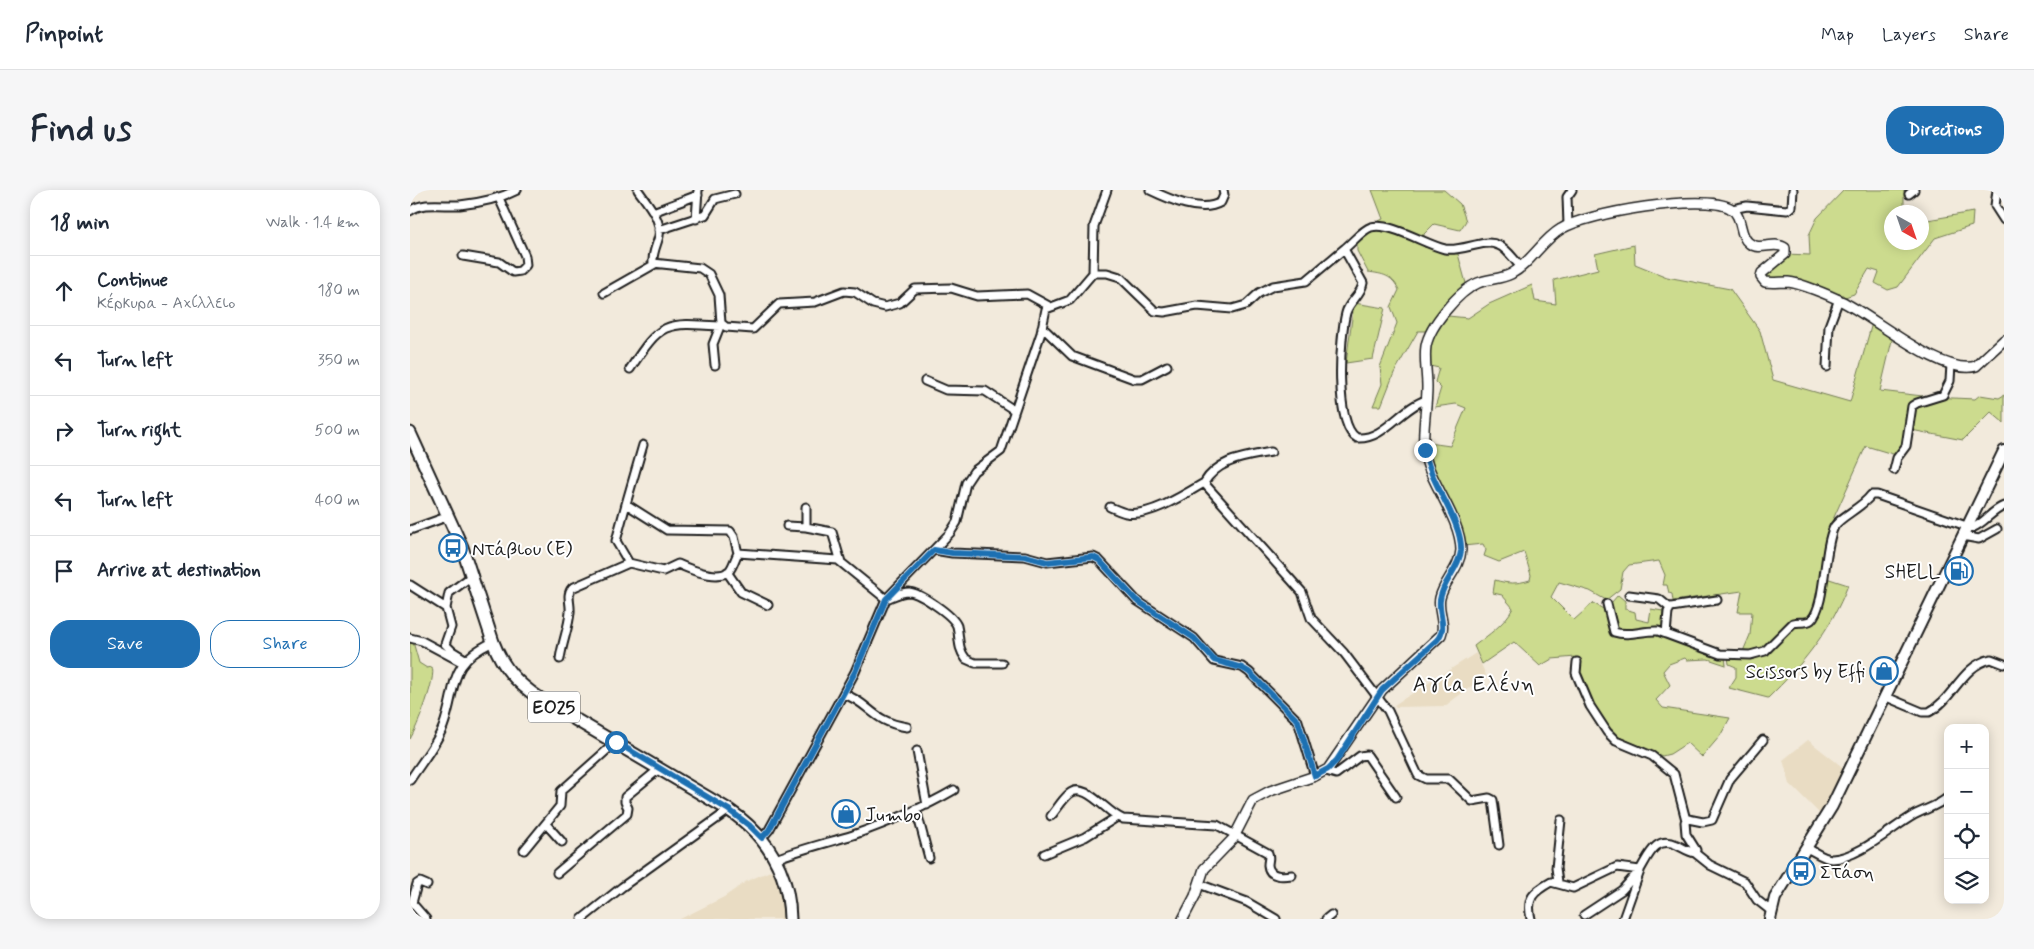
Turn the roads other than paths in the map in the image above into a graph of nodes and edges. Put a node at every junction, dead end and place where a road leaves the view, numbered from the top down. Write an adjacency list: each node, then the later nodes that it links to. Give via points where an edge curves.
1 (518, 190): 11 (street)
2 (638, 190): 14 (street)
3 (1108, 190): 23 (street, via 1094,226)
4 (1150, 190): 5 (street, via 1176,201 1203,205 1221,202)
5 (1223, 190)
6 (1572, 190): 17 (street, via 1567,197)
7 (1793, 190): 12 (street, via 1792,207 1787,210 1747,206)
8 (1997, 190): 16 (street, via 1995,206)
9 (698, 192): 14 (street); 15 (street)
10 (735, 194): 15 (street, via 715,199 707,214)
11 (499, 198): 13 (street, via 461,204 421,205); 20 (street, via 526,265 513,272 499,262)
12 (1732, 209): 17 (street, via 1698,202 1673,202); 25 (street, via 1740,217 1749,244 1779,245 1786,250 1762,273 1763,280 1789,282)
13 (410, 211)
14 (653, 212): 18 (street)
15 (696, 219): 18 (street)
16 (2004, 220)
17 (1568, 225): 22 (street, via 1553,234)
18 (660, 230): 21 (street, via 652,258)
19 (1344, 249): 22 (street, via 1367,230 1376,227 1450,250 1497,244); 23 (street, via 1306,280 1273,286 1246,305 1232,309 1197,306 1155,311 1120,277); 37 (street, via 1363,283 1346,312 1340,357 1339,374 1349,431 1357,438 1365,438)
20 (463, 256)
21 (655, 264): 24 (street); 27 (street, via 700,268 709,274 719,295)
22 (1520, 266): 37 (street, via 1509,275 1471,287 1433,328 1426,350)
23 (1093, 273): 26 (street, via 1070,300)
24 (604, 293)
25 (1839, 299): 31 (street, via 1919,349); 34 (street, via 1829,326)
26 (1049, 306): 27 (street, via 1027,294 977,296 951,288 915,289 900,303 879,306 855,292 844,291 815,302 779,304 753,329); 28 (street)
27 (720, 324): 32 (street, via 713,344); 35 (street, via 663,328 653,336)
28 (1042, 328): 33 (street, via 1072,356 1136,380); 38 (street)
29 (2004, 340): 30 (street)
30 (2000, 349): 31 (street, via 1973,367)
31 (1951, 364): 43 (street, via 1950,381 1943,395 1912,406 1906,446 1897,458)
32 (715, 365)
33 (1167, 366)
34 (1827, 367)
35 (630, 369)
36 (925, 381): 38 (street, via 946,390 984,391)
37 (1426, 400): 79 (street, via 1426,460 1456,528 1460,554 1440,598 1441,635)
38 (1014, 410): 55 (street, via 1001,451 974,471 966,483 957,522)
39 (410, 433): 49 (main road, ΕΟ25)
40 (643, 445): 45 (street)
41 (2004, 451): 54 (main road)
42 (1271, 452): 44 (street, via 1218,466)
43 (1894, 470)
44 (1204, 483): 48 (street, via 1163,505 1144,511 1126,513); 79 (street, via 1297,585 1311,618 1344,653)
45 (626, 504): 56 (street, via 667,530 730,532); 58 (street, via 616,541)
46 (2004, 506): 54 (street)
47 (806, 507): 51 (street)
48 (1110, 507)
49 (449, 516): 53 (street); 60 (main road, ΕΟ25)
50 (787, 526): 51 (street)
51 (806, 527): 57 (street, via 832,532)
52 (1997, 529): 54 (street, via 1979,539)
53 (410, 530)
54 (1964, 531): 69 (street, via 1874,494 1834,526 1820,598 1810,620 1795,622 1765,651 1750,655 1720,654); 78 (main road)
55 (934, 550): 63 (street); 86 (street, via 1025,556 1047,562 1093,557 1099,560 1136,600 1194,638 1214,660 1249,672 1292,714 1298,721)
56 (738, 553): 57 (street); 59 (street)
57 (841, 562): 63 (street)
58 (629, 563): 59 (street, via 664,571 678,564 700,573); 72 (street, via 570,590 570,613)
59 (727, 572): 66 (street, via 741,592)
60 (473, 575): 67 (street, via 451,590); 71 (main road, ΕΟ25)
61 (410, 585): 67 (street)
62 (1629, 595): 68 (street, via 1659,599)
63 (886, 599): 75 (street, via 904,593 917,594 954,620 958,644 966,659 975,663); 77 (street, via 875,631)
64 (1717, 600): 68 (street)
65 (1607, 604): 69 (street, via 1614,632 1623,635 1648,630)
66 (768, 605)
67 (446, 608): 73 (street, via 451,626 445,644)
68 (1670, 608): 69 (street)
69 (1666, 634)
70 (410, 638): 73 (street)
71 (493, 642): 73 (street); 82 (main road, ΕΟ25, via 504,667 517,682 538,698)
72 (560, 659)
73 (464, 661): 87 (street, via 452,689 442,728)
74 (1576, 662): 97 (street, via 1576,673 1590,706 1607,732 1616,741 1652,756 1674,774)
75 (1002, 663)
76 (2004, 664): 78 (street, via 1991,659 1976,664 1948,697 1929,712)
77 (844, 694): 80 (street, via 853,697 883,721); 100 (street)
78 (1884, 696): 103 (main road, via 1832,806)
79 (1377, 697): 85 (street, via 1337,760); 102 (street, via 1394,722 1421,777 1449,779 1472,801 1493,800)
80 (908, 727)
81 (1763, 740): 97 (street, via 1730,778 1712,820)
82 (616, 742): 84 (main road, ΕΟ25); 98 (street, via 562,790 560,804)
83 (918, 751): 91 (street)
84 (659, 769): 93 (main road, ΕΟ25); 110 (street, via 625,797 626,814)
85 (1326, 771): 86 (street); 89 (street, via 1336,774 1360,756 1367,755)
86 (1315, 776): 99 (street, via 1257,798 1249,806)
87 (410, 780)
88 (954, 790): 91 (street)
89 (1396, 797)
90 (1944, 800): 103 (street, via 1858,851 1832,859)
91 (927, 805): 92 (street)
92 (916, 809): 107 (street); 108 (street, via 853,835)
93 (729, 810): 100 (main road, ΕΟ25); 119 (street)
94 (1051, 816): 95 (street, via 1070,793 1077,790 1088,793)
95 (1117, 817): 99 (street, via 1205,823 1224,827); 106 (street, via 1085,837)
96 (1561, 820): 112 (street)
97 (1686, 820): 105 (street, via 1686,834)
98 (546, 824): 101 (street); 104 (street)
99 (1236, 834): 111 (street, via 1268,853 1269,868 1273,873); 113 (street, via 1205,866)
100 (762, 838): 108 (main road, ΕΟ25)
101 (562, 842)
102 (1500, 845)
103 (1807, 848): 116 (main road, via 1775,898)
104 (524, 850)
105 (1695, 853): 109 (street, via 1670,842 1662,842 1654,846); 116 (street, via 1710,865 1744,882)
106 (1044, 854)
107 (929, 858)
108 (776, 859): 120 (main road, ΕΟ25, via 786,890)
109 (1640, 870): 112 (street, via 1618,867 1573,888); 117 (street, via 1622,890); 124 (street)
110 (557, 873)
111 (1292, 875)
112 (1558, 882): 123 (street, via 1550,883 1531,898 1528,908)
113 (1199, 884): 121 (street); 122 (street, via 1246,902)
114 (427, 885): 115 (street, via 416,884)
115 (411, 902): 118 (street)
116 (1770, 915)
117 (1584, 916)
118 (426, 919)
119 (582, 919)
120 (790, 919)
121 (1183, 919)
122 (1276, 919)
123 (1531, 919)
124 (1623, 919)

